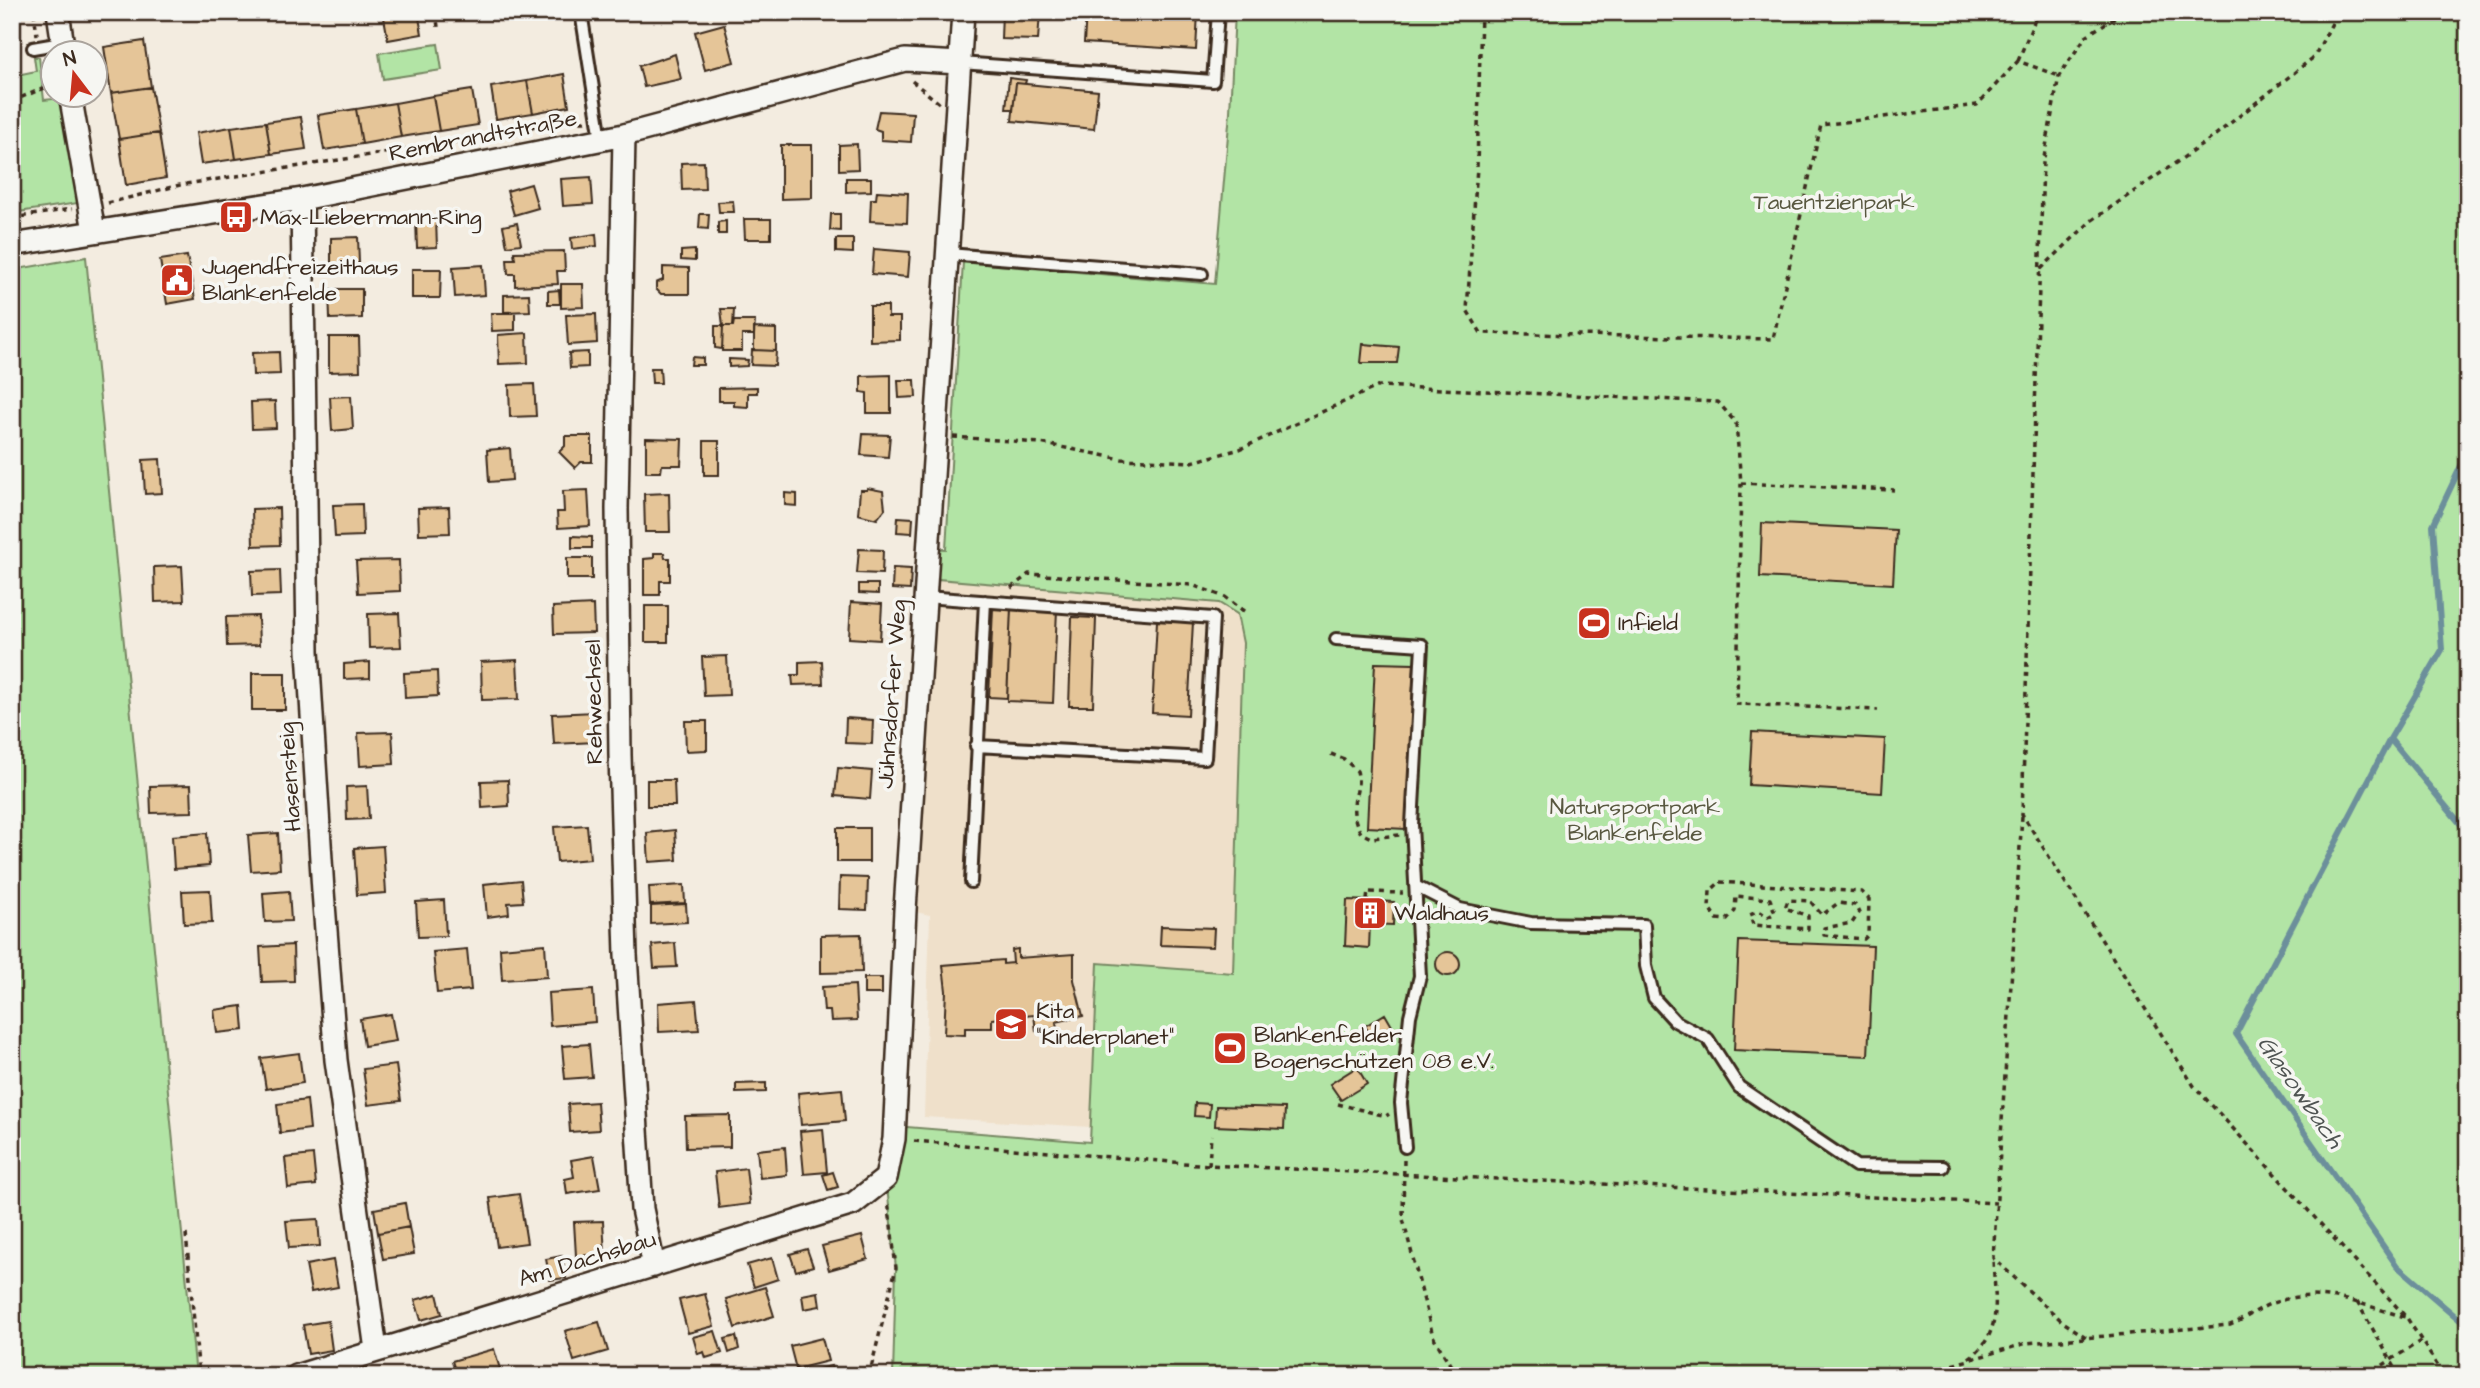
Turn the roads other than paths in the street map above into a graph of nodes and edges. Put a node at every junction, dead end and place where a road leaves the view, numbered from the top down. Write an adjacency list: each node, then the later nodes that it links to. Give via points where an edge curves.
1 (58, 12): 5 (street)
2 (581, 12): 8 (lane)
3 (963, 12): 6 (street, Jühnsdorfer Weg)
4 (1217, 12): 6 (lane, via 1213,81)
5 (62, 38)
6 (960, 64): 9 (street, Rembrandtstraße, via 905,61); 13 (street, Jühnsdorfer Weg)
7 (72, 108): 11 (street)
8 (600, 130): 9 (street, Rembrandtstraße); 10 (street, Rembrandtstraße)
9 (624, 135): 24 (street, Rehwechsel, via 618,509 620,755 640,1182)
10 (302, 199): 11 (street, Rembrandtstraße); 25 (street, Hasensteig, via 309,651 322,878 336,1060)
11 (94, 231): 12 (street, Rembrandtstraße)
12 (12, 245)
13 (948, 254): 14 (lane); 15 (street, Jühnsdorfer Weg)
14 (1202, 274)
15 (925, 597): 16 (lane); 23 (street, Jühnsdorfer Weg, via 894,1139)
16 (985, 601): 18 (lane); 18 (lane, via 1213,618 1205,758)
17 (1336, 639): 20 (lane, via 1422,645 1413,832)
18 (976, 746): 19 (lane)
19 (971, 882)
20 (1416, 890): 21 (lane, via 1420,976 1410,1016 1401,1103); 22 (lane, via 1460,909 1531,923 1644,925 1646,966 1654,998 1675,1021 1708,1039 1739,1087 1856,1166)
21 (1405, 1147)
22 (1943, 1167)
23 (886, 1178): 24 (street, Am Dachsbau, via 853,1204)
24 (654, 1266): 25 (street, Am Dachsbau)
25 (376, 1350): 26 (street, Am Dachsbau)
26 (296, 1376)

